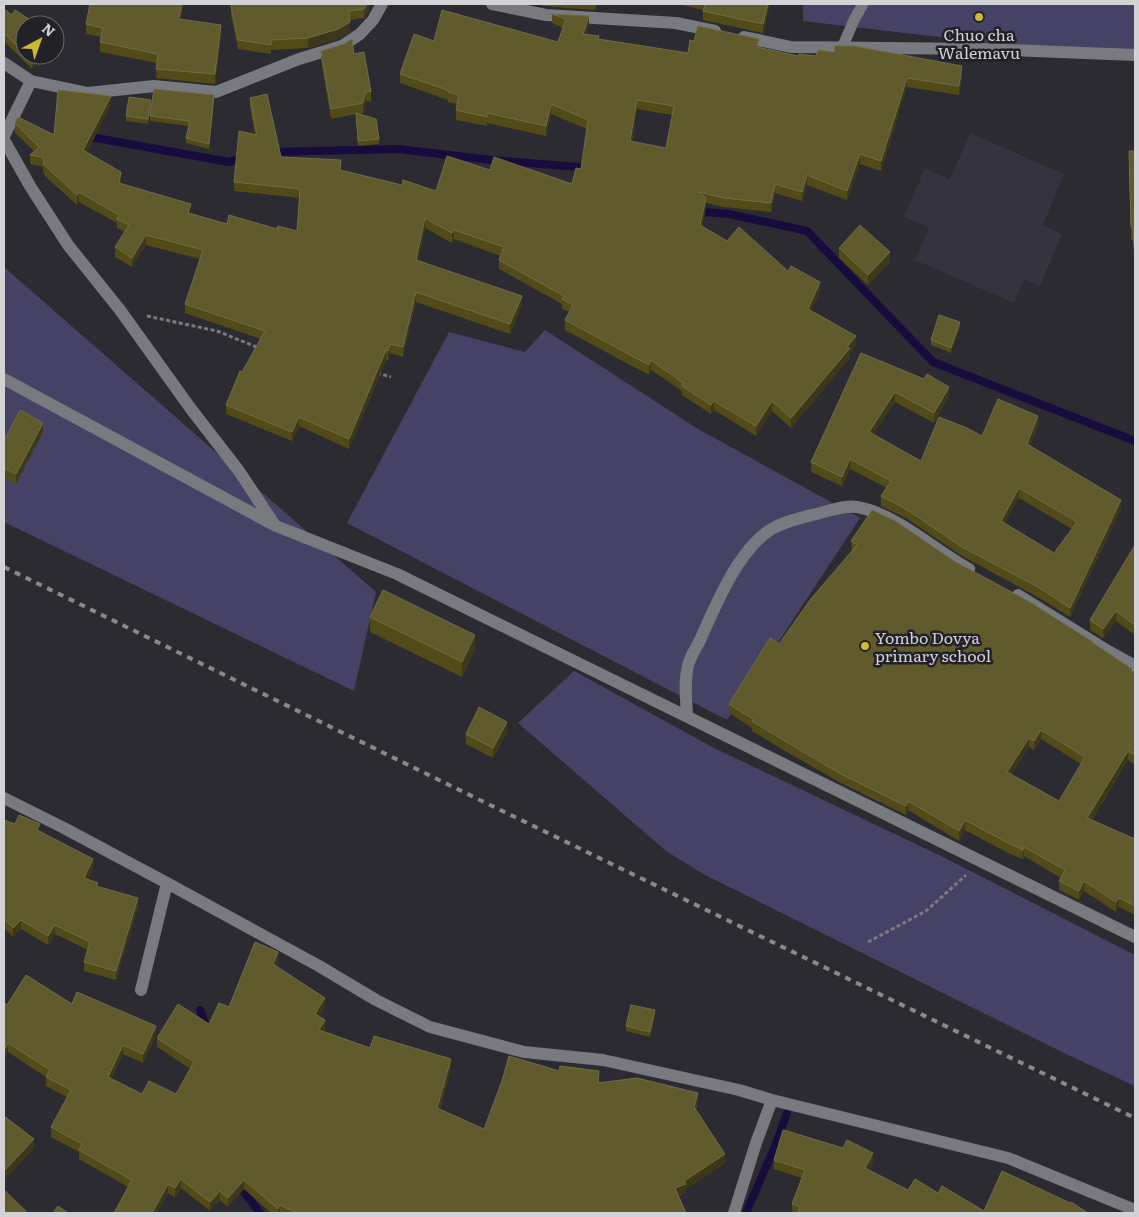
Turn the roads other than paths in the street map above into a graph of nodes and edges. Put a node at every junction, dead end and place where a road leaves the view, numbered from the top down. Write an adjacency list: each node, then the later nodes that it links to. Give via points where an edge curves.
1 (382, 4): 7 (street, via 360,34 342,46 299,59 216,92 154,86 88,93)
2 (492, 4): 4 (street, via 546,15 676,23 791,47)
3 (864, 4): 4 (lane)
4 (842, 48): 5 (street)
5 (1135, 55)
6 (4, 62): 7 (street)
7 (31, 81): 8 (street)
8 (4, 136)
9 (4, 140): 11 (street, via 68,245 120,310)
10 (4, 379): 11 (street)
11 (276, 526): 15 (street, via 397,574)
12 (984, 577): 15 (street, via 901,525 859,507 849,506 770,530 737,566 719,596 688,664 685,684)
13 (1009, 590): 14 (street)
14 (1135, 666)
15 (687, 715): 18 (street)
16 (4, 798): 17 (street)
17 (167, 883): 19 (street); 20 (street, via 430,1027 524,1052 603,1060)
18 (1135, 937)
19 (141, 990)
20 (772, 1100): 21 (street, via 1008,1158); 22 (street)
21 (1135, 1210)
22 (734, 1213)

